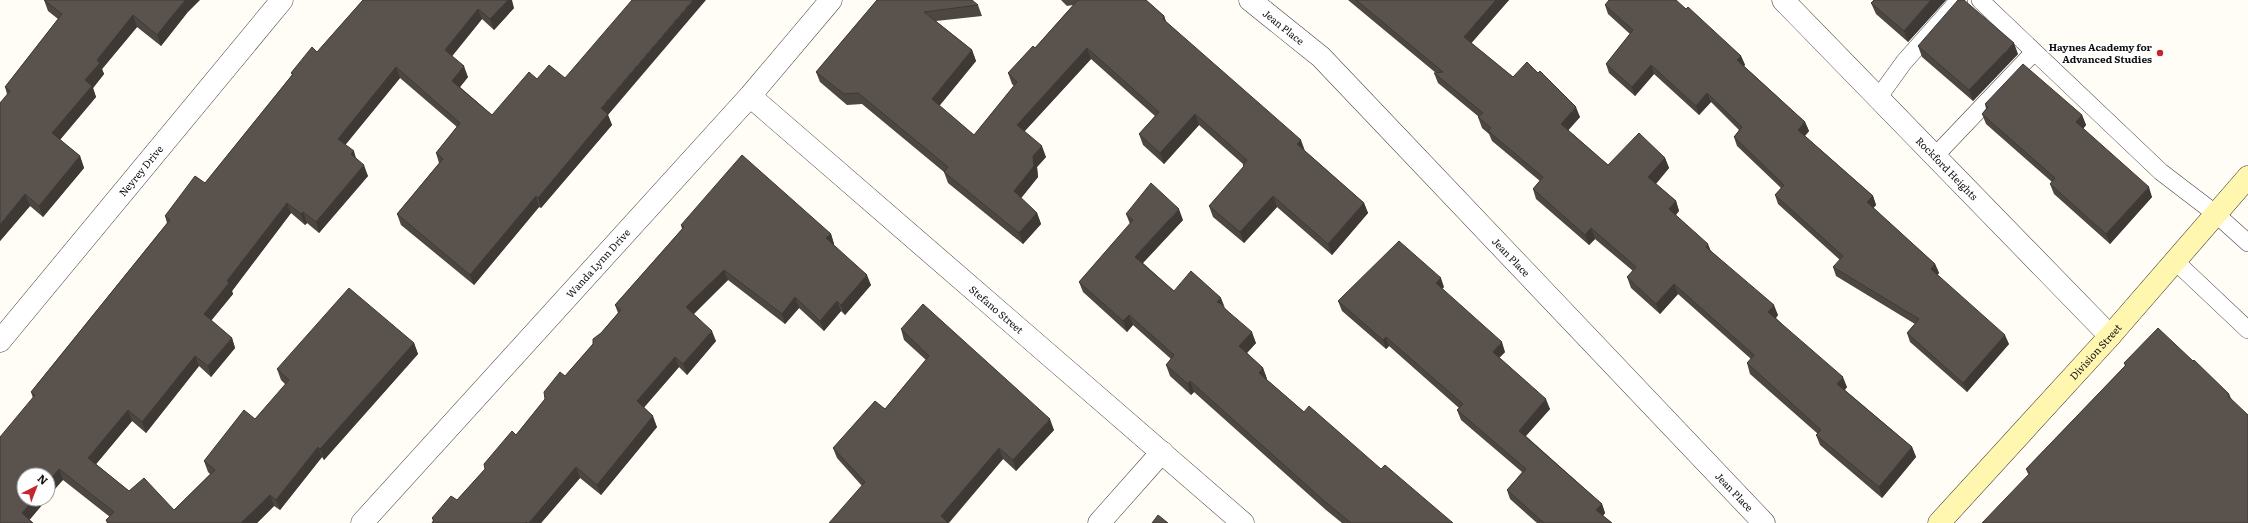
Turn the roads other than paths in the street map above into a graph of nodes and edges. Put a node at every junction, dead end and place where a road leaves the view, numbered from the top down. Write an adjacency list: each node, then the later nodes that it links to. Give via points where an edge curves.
1 (282, 0): 17 (street, Neyrey Drive)
2 (831, 0): 8 (street, Wanda Lynn Drive)
3 (1250, 0): 22 (street, Jean Place, via 1321,58)
4 (1783, 0): 9 (street, Rockford Heights)
5 (1959, 0): 9 (lane, via 1904,62)
6 (1980, 0): 7 (lane)
7 (2034, 52): 10 (lane); 12 (lane, via 2161,172)
8 (750, 96): 18 (street, Stefano Street); 19 (street, Wanda Lynn Drive)
9 (1878, 98): 10 (street, Rockford Heights)
10 (1935, 156): 16 (street, Rockford Heights)
11 (2248, 177): 12 (street, Division Street)
12 (2216, 214): 13 (lane); 14 (street, Division Street)
13 (2248, 244)
14 (2175, 262): 15 (lane); 16 (street, Division Street)
15 (2248, 330)
16 (2110, 336): 23 (street, Division Street)
17 (0, 341)
18 (1162, 452): 20 (street); 21 (street, Stefano Street)
19 (362, 523)
20 (1099, 523)
21 (1243, 523)
22 (1764, 523)
23 (1939, 523)

